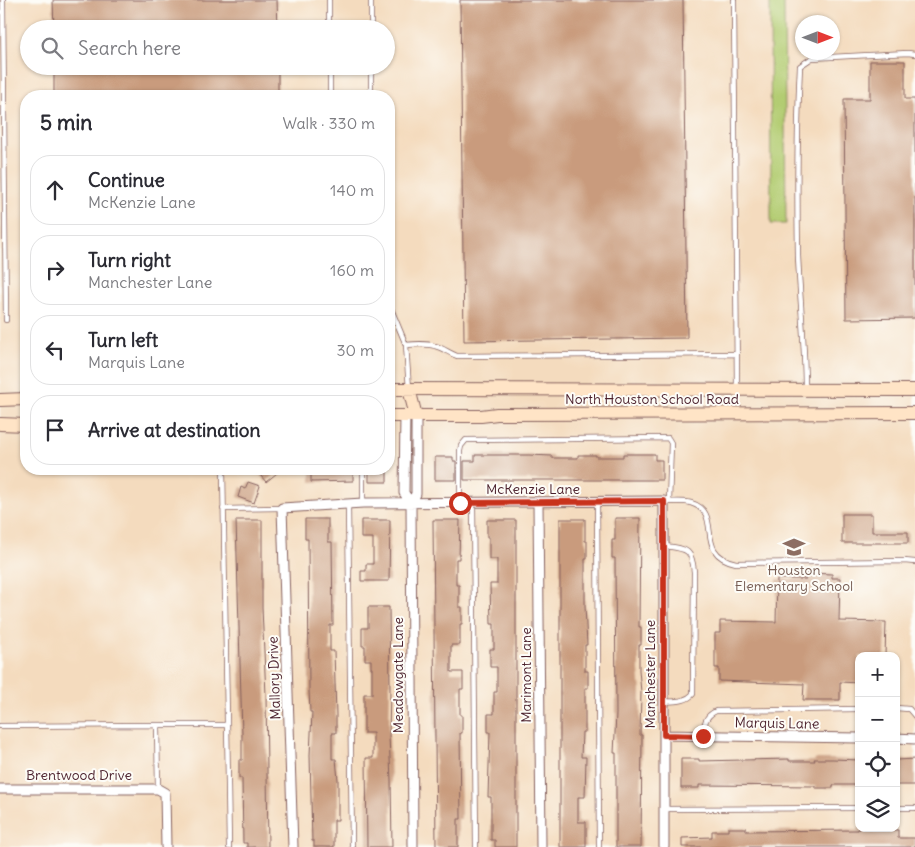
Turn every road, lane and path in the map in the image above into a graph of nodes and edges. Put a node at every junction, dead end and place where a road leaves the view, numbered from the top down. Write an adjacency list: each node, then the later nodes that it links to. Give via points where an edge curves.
1 (3, 0): 5 (lane)
2 (329, 0): 6 (lane)
3 (371, 0): 7 (lane)
4 (734, 0): 17 (lane)
5 (2, 12): 13 (lane)
6 (329, 20)
7 (371, 20)
8 (915, 54): 21 (lane, via 812,58 800,66 798,257)
9 (330, 75): 11 (lane)
10 (371, 75): 12 (lane)
11 (330, 90)
12 (371, 90)
13 (3, 248): 15 (lane)
14 (395, 318): 16 (lane)
15 (6, 320)
16 (406, 345): 17 (lane, via 428,344 457,356); 19 (lane)
17 (737, 354): 20 (lane)
18 (395, 389): 19 (main road, North Houston School Road)
19 (409, 389): 20 (main road, North Houston School Road); 28 (main road)
20 (737, 390): 21 (main road, North Houston School Road)
21 (805, 390): 22 (main road, North Houston School Road); 26 (main road)
22 (915, 390)
23 (20, 399): 24 (main road)
24 (0, 400)
25 (915, 413): 26 (main road, North Houston School Road)
26 (804, 414): 28 (main road, North Houston School Road)
27 (395, 416): 28 (main road, North Houston School Road)
28 (411, 416): 37 (street, Meadowgate Lane, via 404,493)
29 (0, 424): 30 (main road)
30 (20, 425)
31 (223, 475): 42 (lane)
32 (363, 475): 36 (lane)
33 (538, 502): 34 (street, McKenzie Lane); 39 (street, McKenzie Lane); 69 (street, Marimont Lane)
34 (597, 502): 35 (street, McKenzie Lane); 70 (lane)
35 (667, 502): 38 (lane, via 671,443 668,438 466,440 460,452); 43 (street, Manchester Lane); 44 (lane, via 692,503 700,508 709,522 713,549 727,561)
36 (363, 503): 37 (street, McKenzie Lane); 40 (street, McKenzie Lane)
37 (411, 503): 38 (street, McKenzie Lane); 67 (street, Meadowgate Lane)
38 (460, 503): 39 (street, McKenzie Lane)
39 (473, 503): 68 (lane)
40 (348, 504): 41 (street, McKenzie Lane); 66 (lane)
41 (282, 508): 42 (lane); 65 (street, Mallory Drive)
42 (223, 509): 51 (lane)
43 (664, 546): 45 (street, Manchester Lane); 45 (lane, via 689,552 694,572 693,694 681,701)
44 (915, 562)
45 (664, 702): 52 (street, Manchester Lane)
46 (900, 708): 48 (lane, via 909,709)
47 (855, 709): 53 (lane, via 716,711 704,721)
48 (915, 716)
49 (158, 725): 50 (lane); 51 (lane); 58 (lane)
50 (0, 726)
51 (226, 726): 64 (lane)
52 (664, 735): 53 (street, Marquis Lane); 62 (street, Manchester Lane)
53 (703, 736): 54 (street, Marquis Lane)
54 (855, 738)
55 (900, 738): 56 (street)
56 (915, 739)
57 (0, 789): 58 (street, Brentwood Drive)
58 (158, 789): 63 (street, via 166,793)
59 (855, 808): 62 (lane)
60 (900, 808): 61 (lane)
61 (915, 808)
62 (664, 809): 71 (street, Manchester Lane)
63 (166, 847)
64 (229, 847)
65 (293, 847)
66 (352, 847)
67 (413, 847)
68 (476, 847)
69 (541, 847)
70 (599, 847)
71 (664, 847)

